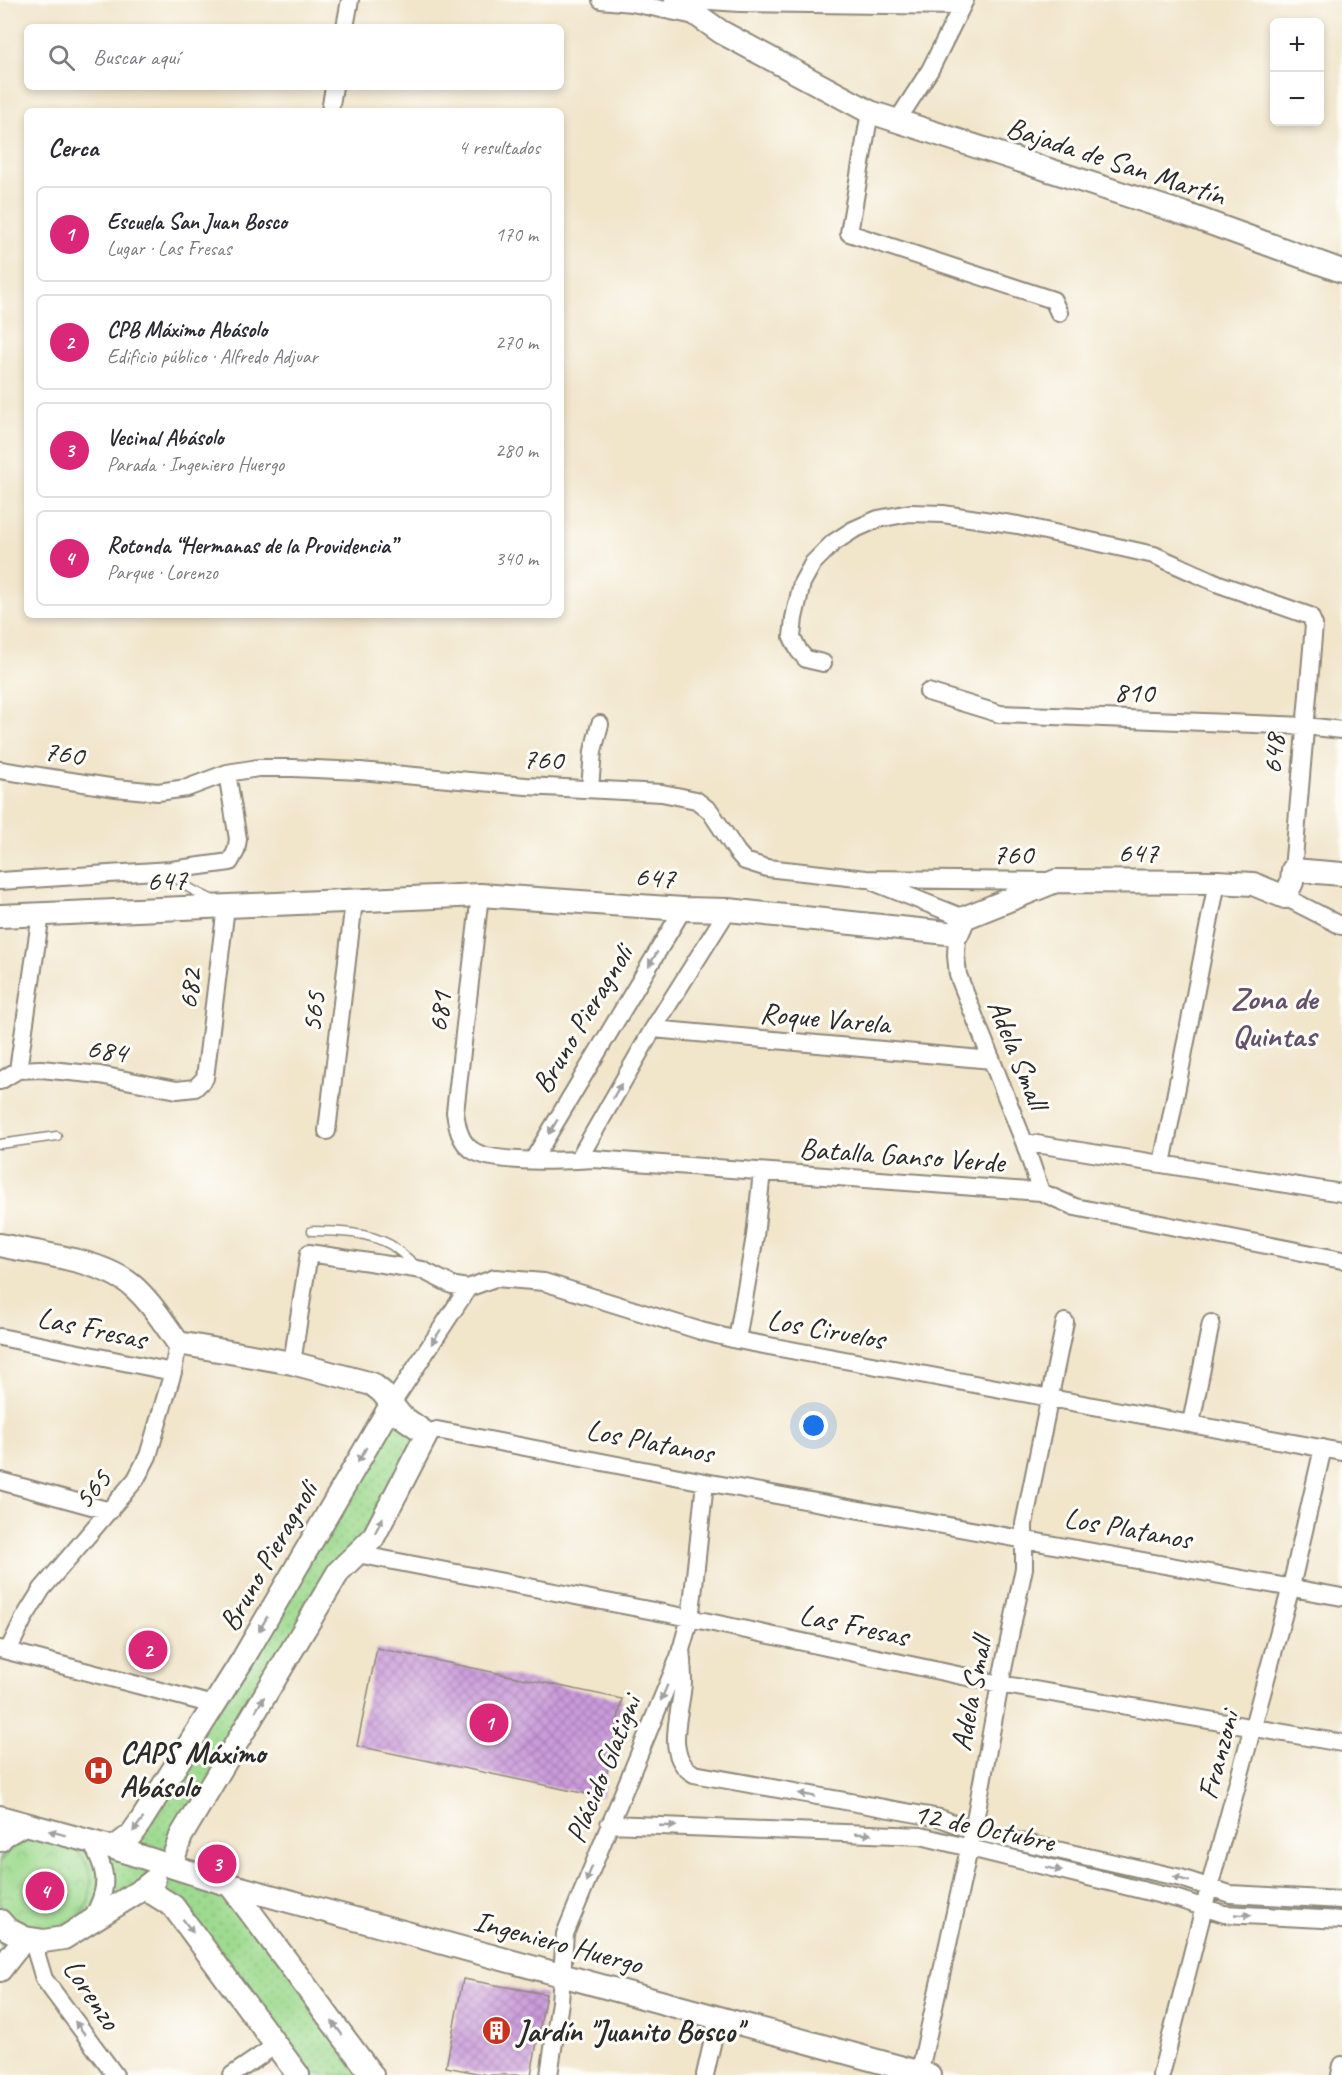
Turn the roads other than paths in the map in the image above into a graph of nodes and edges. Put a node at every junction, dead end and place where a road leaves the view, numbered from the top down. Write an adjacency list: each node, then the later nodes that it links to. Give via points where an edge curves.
1 (350, 0): 6 (street)
2 (601, 0): 5 (street)
3 (676, 0): 5 (street, Bajada de San Martín)
4 (962, 2): 5 (street, via 740,3); 10 (street, via 930,70)
5 (697, 8): 9 (street, Bajada de San Martín, via 721,32)
6 (346, 24)
7 (334, 90): 8 (street)
8 (330, 108)
9 (870, 112): 10 (street, Bajada de San Martín); 12 (street, via 849,233 1053,300)
10 (897, 121): 11 (street, Bajada de San Martín, via 1185,214)
11 (1342, 271)
12 (1059, 313)
13 (823, 663): 16 (street, 648, via 806,658 792,637 802,583 813,563 833,543 878,519 910,513 943,514 1018,525 1154,555 1219,584 1310,616 1314,625)
14 (928, 692): 16 (street, 810, via 1000,714)
15 (600, 724): 20 (street)
16 (1305, 726): 17 (street, 810); 22 (street, 648)
17 (1342, 730)
18 (0, 770): 19 (street, 760, via 158,792 187,788)
19 (227, 773): 20 (street, 760, via 293,768); 21 (street, via 238,839 230,862)
20 (590, 789): 24 (street, 760, via 662,793 696,800 710,811 745,861 767,868)
21 (171, 870): 25 (street); 31 (lane, via 186,887)
22 (1293, 870): 23 (street); 29 (street, 648)
23 (1342, 874)
24 (867, 879): 26 (street, 760); 36 (street)
25 (0, 881)
26 (1056, 881): 27 (street, 647); 36 (street, 647)
27 (1217, 882): 29 (street, 647, via 1253,885); 50 (street)
28 (480, 895): 30 (street, 647); 32 (street, 647); 44 (street, 681, via 455,1112)
29 (1285, 897): 37 (street)
30 (354, 901): 31 (street, 647); 43 (street, 565)
31 (226, 907): 34 (street, 647); 41 (street, 682)
32 (683, 909): 33 (street, 647); 48 (street, Bruno Pieragnoli, one-way to 48)
33 (728, 910): 36 (street, 647); 38 (street)
34 (41, 914): 35 (street, 647); 40 (street)
35 (0, 916)
36 (961, 926): 39 (street, Adela Small, via 956,956 958,975)
37 (1342, 926)
38 (652, 1029): 39 (street, Roque Varela); 49 (street, one-way to 38)
39 (992, 1060): 46 (street, Adela Small)
40 (18, 1070): 41 (street, 684, via 99,1075 177,1090 195,1088); 42 (street)
41 (205, 1077)
42 (0, 1081)
43 (327, 1131)
44 (459, 1134): 48 (street, Batalla Ganso Verde, via 472,1150)
45 (57, 1136): 47 (lane)
46 (1024, 1142): 50 (street); 52 (street, Adela Small)
47 (0, 1144)
48 (533, 1160): 49 (street, Batalla Ganso Verde)
49 (578, 1160): 51 (street, Batalla Ganso Verde)
50 (1162, 1164): 53 (street)
51 (762, 1172): 52 (street, Batalla Ganso Verde); 62 (street)
52 (1041, 1192): 56 (street, Batalla Ganso Verde, via 1075,1207)
53 (1342, 1193)
54 (312, 1231): 57 (lane, via 342,1231 390,1244)
55 (0, 1245): 63 (street, via 95,1266 118,1276 147,1300)
56 (1342, 1260)
57 (422, 1270): 58 (street, via 452,1285); 64 (street, via 309,1253)
58 (468, 1288): 62 (street, Los Ciruelos, via 495,1278 544,1282); 67 (street, Bruno Pieragnoli, one-way to 67)
59 (1065, 1322): 66 (street, Adela Small)
60 (1211, 1323): 68 (street)
61 (0, 1336): 65 (street, Las Fresas)
62 (737, 1340): 66 (street, Los Ciruelos)
63 (178, 1342): 64 (street); 65 (street, 565)
64 (292, 1363): 67 (street, via 372,1384)
65 (173, 1372): 74 (street, 565, via 148,1456 136,1479)
66 (1051, 1398): 68 (street, Los Ciruelos); 75 (street, Adela Small)
67 (391, 1404): 69 (street); 83 (street, Bruno Pieragnoli, one-way to 83)
68 (1191, 1423): 70 (street, Los Ciruelos)
69 (427, 1434): 73 (street, Los Platanos, via 437,1430); 76 (street, one-way to 69, via 373,1538)
70 (1323, 1448): 71 (street, Los Ciruelos); 77 (street, Franzoni)
71 (1342, 1452)
72 (0, 1481): 74 (street)
73 (705, 1482): 75 (street, Los Platanos); 79 (street, Plácido Glatigni)
74 (110, 1511): 81 (street, 565, via 42,1589)
75 (1023, 1540): 77 (street, Los Platanos); 82 (street, Adela Small, via 1024,1568)
76 (357, 1554): 79 (street, Las Fresas); 93 (street, one-way to 76, via 181,1836 339,1571)
77 (1291, 1587): 78 (street, Los Platanos); 84 (street, Franzoni)
78 (1342, 1597)
79 (690, 1618): 80 (street, Plácido Glatigni); 82 (street, Las Fresas)
80 (681, 1648): 88 (street, Plácido Glatigni, one-way to 88); 90 (street, 12 de Octubre, one-way to 80, via 940,1818 686,1770 679,1760 676,1740 683,1682)
81 (4, 1650): 83 (street)
82 (1000, 1684): 84 (street, Las Fresas); 90 (street, Adela Small)
83 (214, 1705): 92 (street, Bruno Pieragnoli, one-way to 92, via 141,1821)
84 (1253, 1727): 85 (street, Las Fresas); 96 (street, Franzoni)
85 (1342, 1743)
86 (0, 1817): 87 (street, Ingeniero Huergo)
87 (24, 1824): 89 (street); 91 (street, Ingeniero Huergo, one-way to 87)
88 (609, 1824): 90 (street, 12 de Octubre, one-way to 90); 104 (street, Plácido Glatigni, one-way to 104, via 564,1934)
89 (0, 1840)
90 (971, 1840): 96 (street, 12 de Octubre, one-way to 90, via 1181,1878); 98 (street, 12 de Octubre, one-way to 98); 108 (street, Adela Small)
91 (90, 1841): 92 (street, Ingeniero Huergo); 99 (street, via 101,1860 105,1881 101,1902)
92 (114, 1848): 93 (street, Ingeniero Huergo)
93 (171, 1865): 94 (street, Ingeniero Huergo); 95 (street)
94 (230, 1885): 104 (street, Ingeniero Huergo); 112 (street, one-way to 94)
95 (144, 1888): 99 (street); 106 (street, one-way to 106, via 173,1906)
96 (1209, 1888): 97 (street, 12 de Octubre, via 1230,1894); 98 (street, Franzoni)
97 (1342, 1900)
98 (1204, 1908): 100 (street, 12 de Octubre, one-way to 100, via 1224,1914); 115 (street, Franzoni)
99 (90, 1920): 102 (street, via 64,1938)
100 (1342, 1920)
101 (0, 1921): 102 (street)
102 (28, 1939): 103 (street); 109 (street, Lorenzo, one-way to 102, via 44,1980)
103 (0, 1970)
104 (562, 1974): 105 (street, Ingeniero Huergo); 113 (street, Plácido Glatigni)
105 (718, 2017): 108 (street, Ingeniero Huergo); 114 (street)
106 (276, 2045): 110 (street); 111 (street)
107 (1342, 2065): 116 (street)
108 (922, 2074)
109 (115, 2075)
110 (232, 2075)
111 (298, 2075)
112 (372, 2075)
113 (549, 2075)
114 (705, 2075)
115 (1161, 2075)
116 (1340, 2075)

